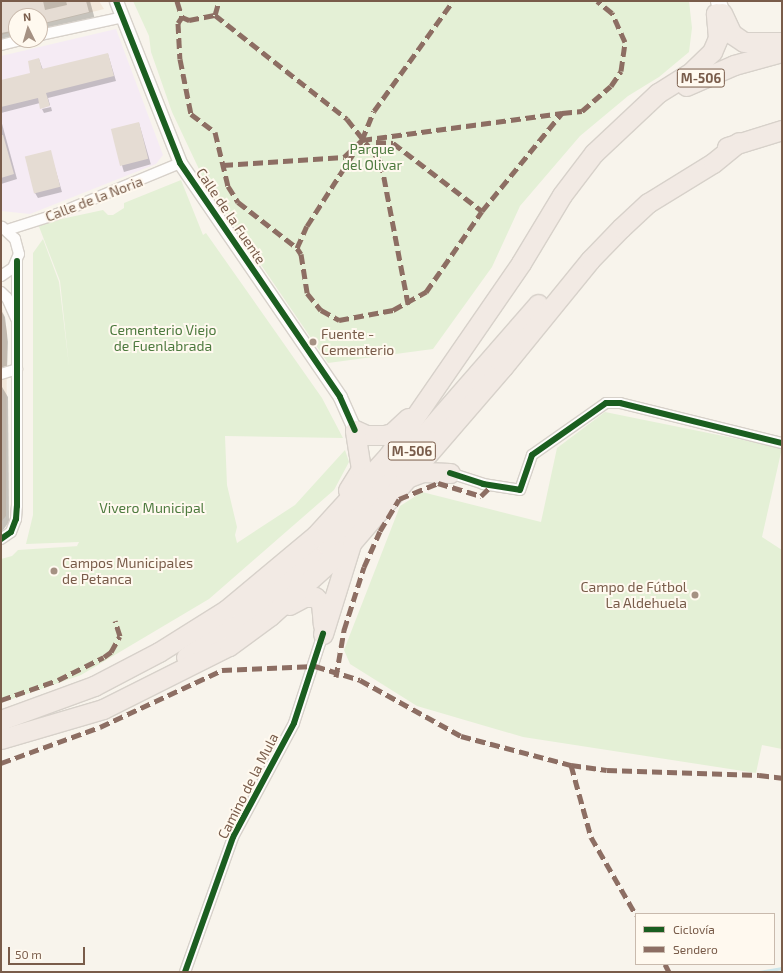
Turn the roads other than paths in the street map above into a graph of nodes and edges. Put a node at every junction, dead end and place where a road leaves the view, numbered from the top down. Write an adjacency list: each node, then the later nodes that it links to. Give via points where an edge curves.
1 (116, 1): 3 (street, Calle de la Fuente)
2 (717, 7): 5 (highway, via 732,34 744,42); 7 (highway, via 718,38 708,57)
3 (123, 18): 4 (street); 10 (street, Calle de la Fuente)
4 (48, 33)
5 (782, 42)
6 (782, 52): 7 (highway, M-506, via 734,65 695,81)
7 (626, 120): 18 (highway, M-506, via 594,153 562,196 521,263)
8 (782, 130): 9 (highway, M-506)
9 (739, 142): 20 (highway, via 713,163 648,204 621,228 590,260); 30 (highway, M-506, via 701,158 659,184 617,216 585,248 363,507 292,578 243,618 183,659)
10 (180, 163): 11 (street, Calle de la Noria, via 57,214); 19 (street, Calle de la Fuente, via 340,397)
11 (4, 228): 12 (street, via 18,246)
12 (17, 261): 13 (street, via 8,273); 15 (street)
13 (1, 276)
14 (1, 292): 15 (street, via 7,298)
15 (17, 321): 16 (street)
16 (16, 369): 17 (street); 25 (street, via 16,519 11,532)
17 (1, 374)
18 (434, 391): 19 (highway, via 392,433 366,435); 24 (highway, M-506, via 388,456)
19 (355, 430): 24 (highway, via 361,457 359,475 334,506)
20 (440, 440): 22 (highway, via 440,462); 23 (highway)
21 (782, 443): 22 (street, via 620,403 606,403 532,455 520,490 484,484)
22 (450, 473): 23 (highway, via 423,472)
23 (407, 478): 26 (highway)
24 (316, 535): 29 (highway, M-506, via 226,610 159,652 94,686)
25 (1, 539)
26 (352, 542): 27 (highway); 28 (highway, via 346,553)
27 (270, 616): 28 (highway, via 304,597 316,597 321,603); 30 (highway, via 230,646 166,678 103,709)
28 (323, 634): 32 (street, Camino de la Mula, via 294,723 233,837)
29 (1, 720)
30 (54, 723): 31 (highway, M-506)
31 (1, 739)
32 (185, 972)

